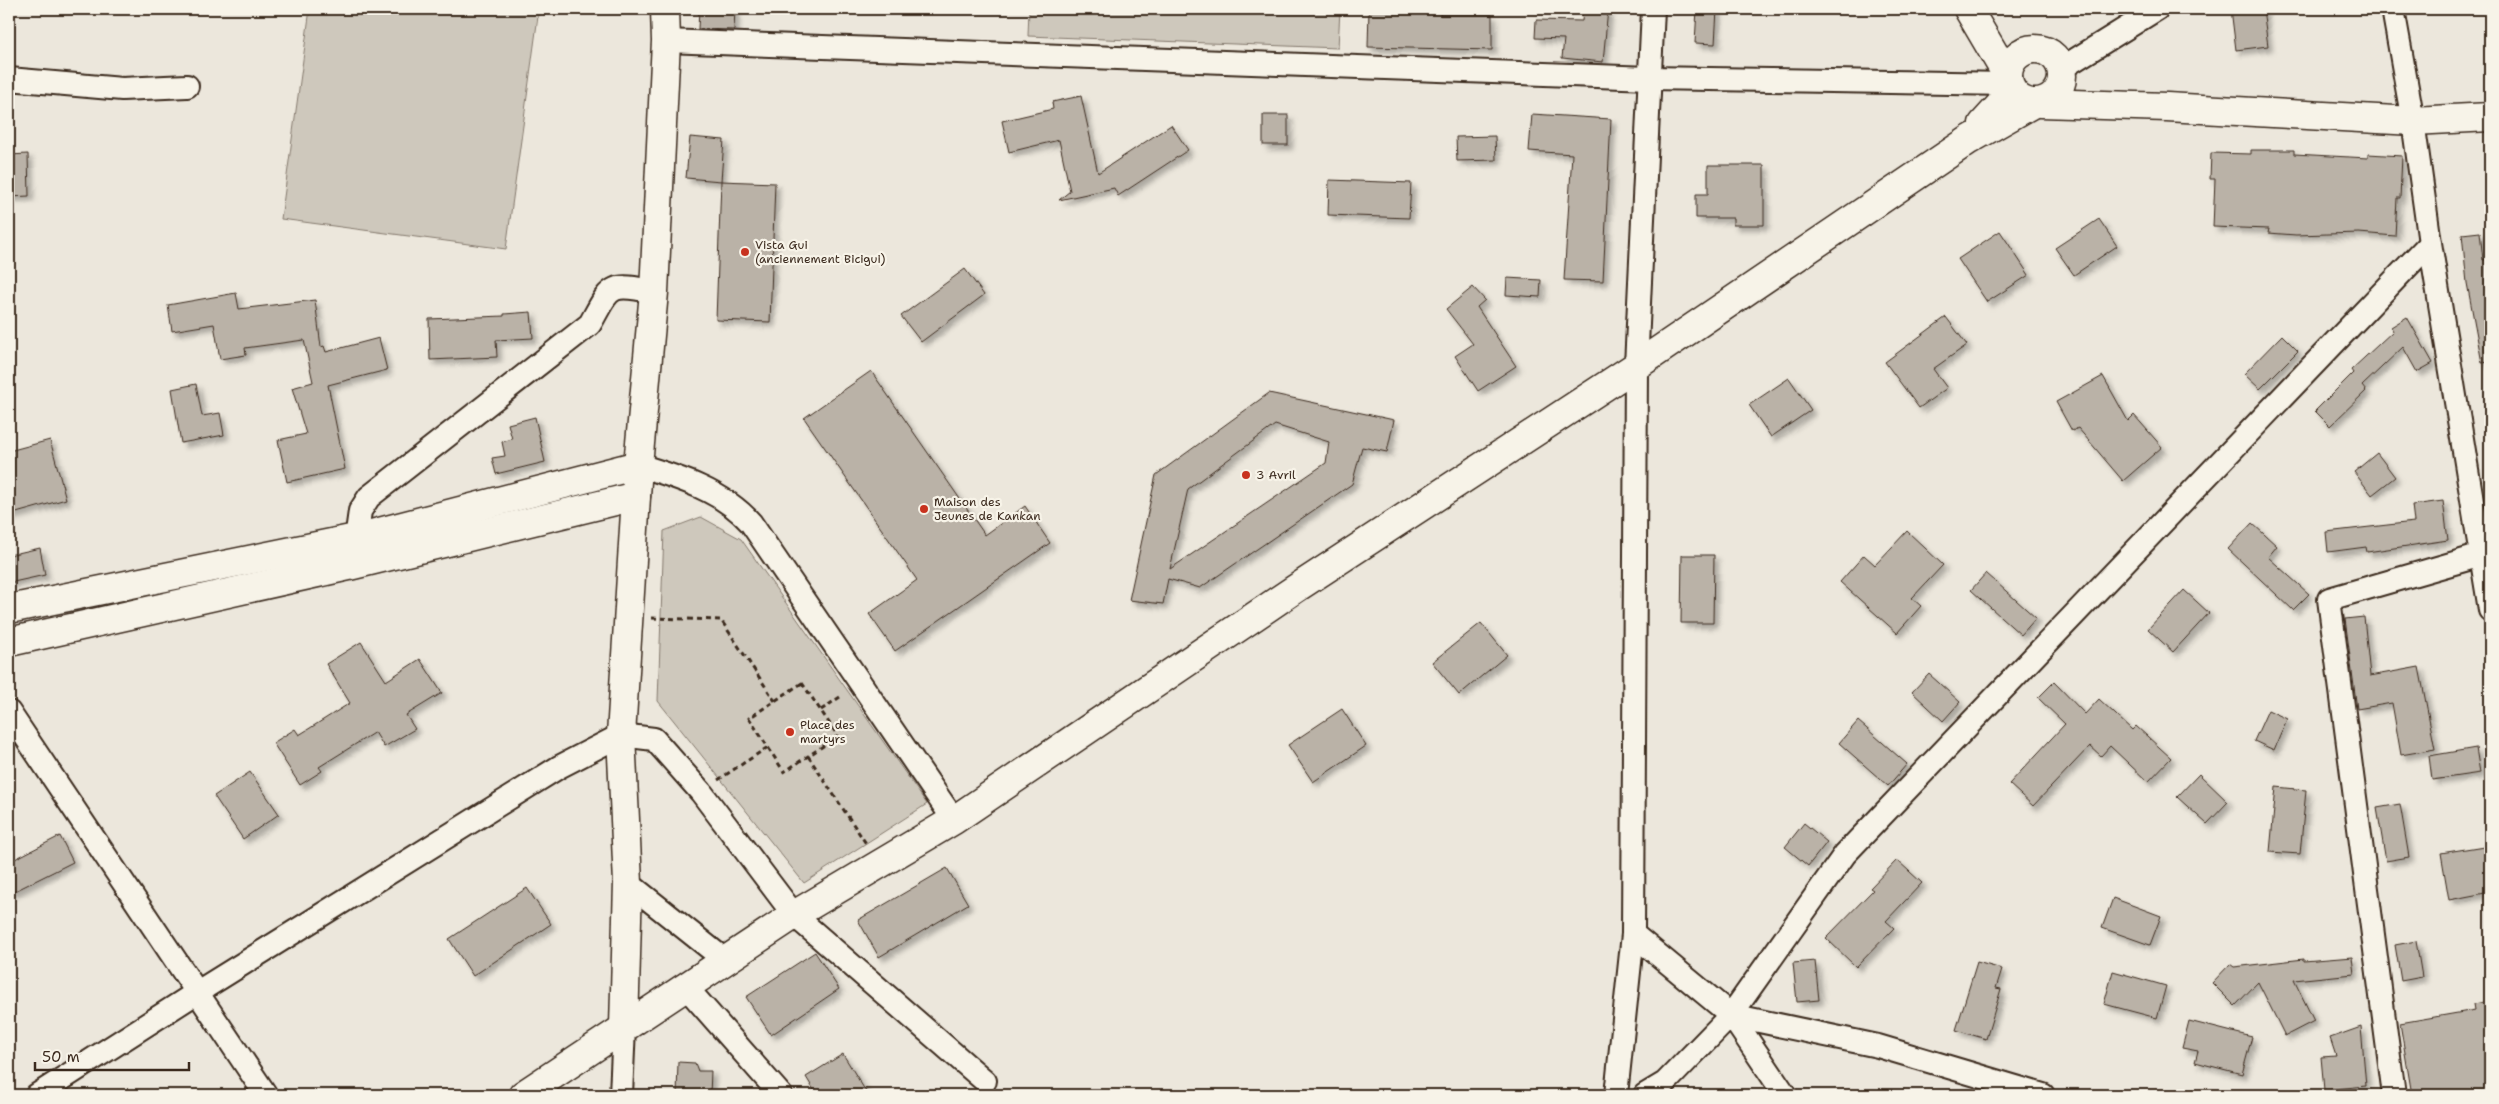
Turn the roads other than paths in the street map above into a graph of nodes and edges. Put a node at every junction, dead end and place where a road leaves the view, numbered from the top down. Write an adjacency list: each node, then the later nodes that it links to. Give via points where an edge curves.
1 (665, 9): 6 (main road)
2 (1653, 9): 8 (street)
3 (1968, 9): 11 (main road)
4 (2157, 9): 7 (street)
5 (2393, 9): 14 (street)
6 (666, 41): 8 (street); 16 (main road)
7 (2062, 72): 11 (main road, via 2057,94); 11 (main road, via 2052,54 2035,49); 12 (main road)
8 (1649, 78): 11 (street); 17 (street)
9 (9, 79): 10 (street, via 122,89)
10 (187, 86)
11 (2020, 86): 12 (main road); 17 (main road, via 1969,140)
12 (2115, 104): 14 (main road)
13 (2490, 117): 14 (main road)
14 (2413, 121): 15 (street)
15 (2430, 243): 22 (street); 36 (street, via 1845,854)
16 (654, 292): 18 (main road); 21 (street, via 626,286 606,296 590,324 368,497 360,511)
17 (1636, 366): 29 (main road, via 1296,589); 32 (street)
18 (638, 465): 19 (street); 20 (main road); 21 (main road)
19 (675, 476): 20 (street); 29 (street, via 739,510 751,523)
20 (636, 496): 23 (main road); 28 (main road)
21 (356, 538): 23 (street); 24 (main road)
22 (2482, 554): 25 (street); 48 (street, via 2329,600)
23 (353, 565): 26 (main road)
24 (9, 609)
25 (2490, 610)
26 (9, 642)
27 (9, 712): 35 (street)
28 (621, 735): 30 (main road); 31 (street, via 654,739 701,792); 35 (street, via 559,767)
29 (954, 820): 31 (main road)
30 (628, 883): 33 (street); 37 (main road)
31 (794, 915): 33 (main road); 38 (street)
32 (1634, 934): 36 (street); 44 (street)
33 (726, 961): 34 (main road)
34 (686, 987): 37 (main road); 43 (street)
35 (196, 993): 39 (street); 40 (street)
36 (1731, 1015): 45 (street, via 1665,1083); 46 (street); 47 (street, via 1878,1046)
37 (624, 1027): 41 (main road); 42 (street)
38 (985, 1081)
39 (38, 1095)
40 (266, 1095)
41 (523, 1095)
42 (622, 1095)
43 (781, 1095)
44 (1616, 1095)
45 (1645, 1095)
46 (1785, 1095)
47 (2043, 1095)
48 (2394, 1095)

